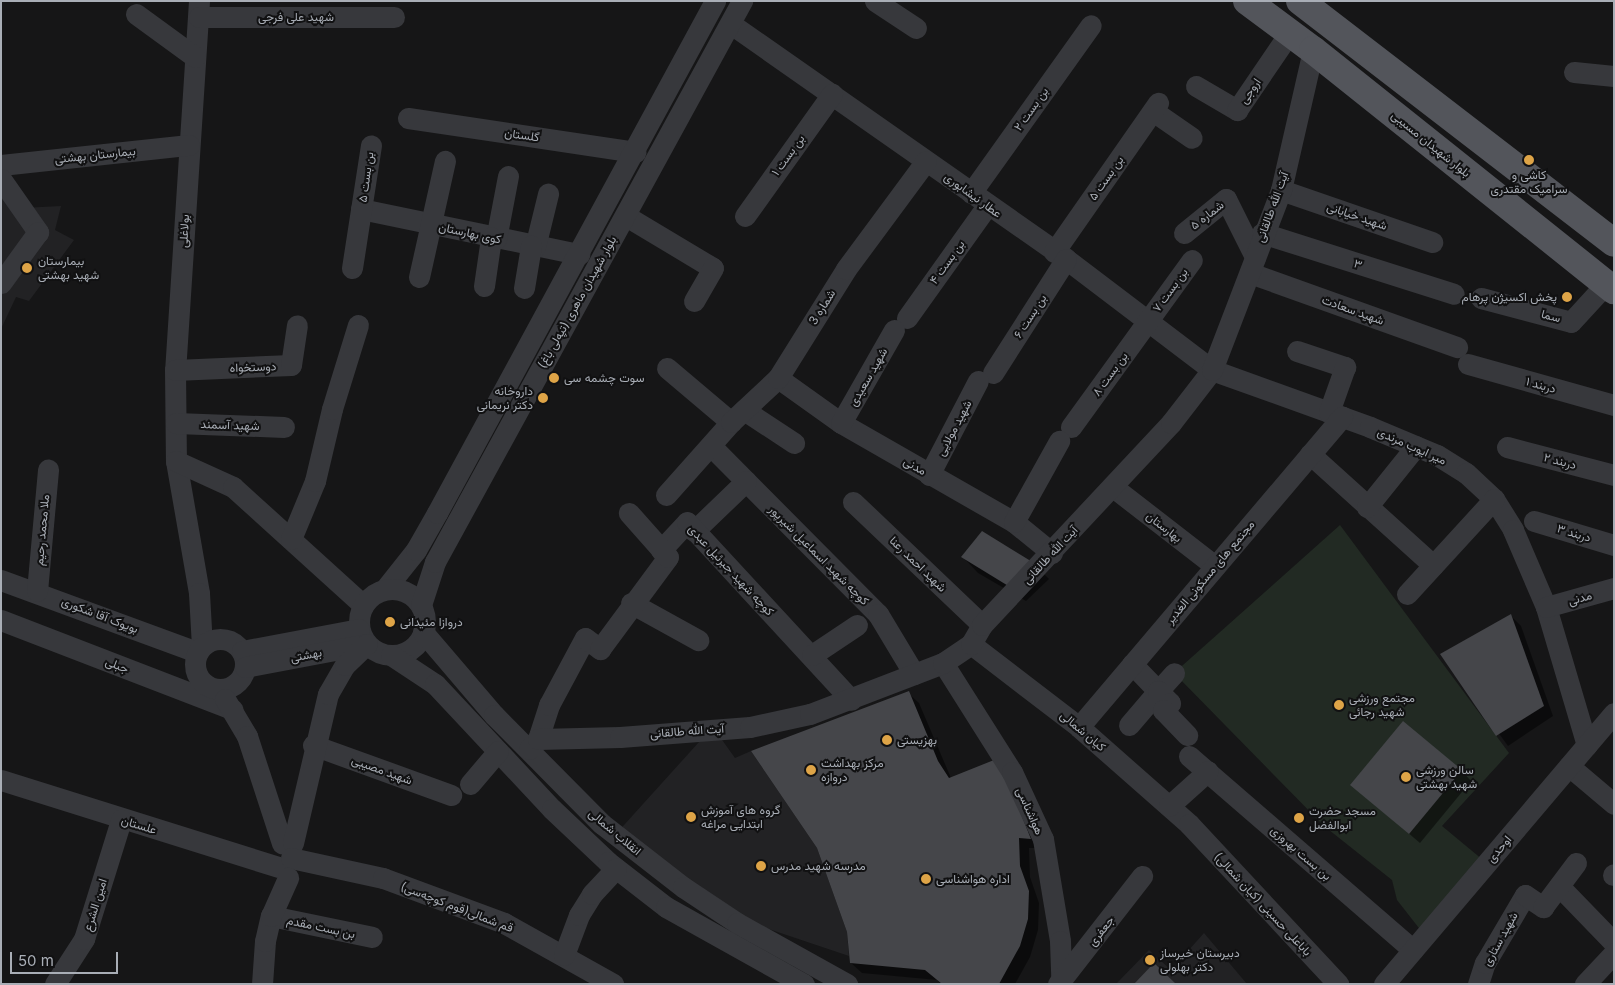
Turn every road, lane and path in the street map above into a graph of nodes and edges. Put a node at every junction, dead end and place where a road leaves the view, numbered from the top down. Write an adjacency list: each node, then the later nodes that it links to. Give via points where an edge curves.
1 (715, 1): 23 (street, بلوار شهیدان ماهری (تپه‌لی باغ))
2 (742, 1): 9 (street, بلوار شهیدان ماهری (تپه‌لی باغ))
3 (875, 1): 11 (street)
4 (1247, 1): 12 (main road, بلوار شهیدان مسیبی)
5 (1304, 3): 40 (main road)
6 (199, 9): 8 (street, شهید علی فرجی); 14 (street, بولاغلی)
7 (136, 14): 14 (street)
8 (394, 16)
9 (731, 24): 18 (street, عطار نیشابوری); 33 (street, بلوار شهیدان ماهری (تپه‌لی باغ))
10 (1091, 25): 31 (street, بن بست ۲)
11 (916, 28)
12 (1290, 32): 13 (main road, بلوار شهیدان مسیبی); 17 (street, اروجی, via 1237,110)
13 (1313, 50): 29 (street, آیت الله طالقانی); 50 (main road, بلوار شهیدان مسیبی)
14 (195, 58): 21 (street, بولاغلی)
15 (1574, 72): 16 (street)
16 (1614, 76)
17 (1196, 86)
18 (832, 94): 25 (street, عطار نیشابوری); 34 (street, بن بست ۱)
19 (408, 118): 23 (street, گلستان)
20 (1192, 138): 43 (street, بن بست ۵, via 1156,107)
21 (189, 145): 26 (street, بیمارستان بهشتی); 62 (street, بولاغلی)
22 (371, 145): 32 (street, بن بست ۵)
23 (635, 152): 42 (street, بلوار شهیدان ماهری (تپه‌لی باغ))
24 (445, 161): 35 (street)
25 (926, 161): 31 (street, عطار نیشابوری); 65 (street, شماره 3, via 846,269)
26 (1, 165)
27 (508, 176): 38 (street)
28 (1, 179): 48 (street, via 38,232)
29 (1282, 190): 37 (street, آیت الله طالقانی); 39 (street, شهید خیابانی)
30 (548, 194): 41 (street)
31 (979, 199): 43 (street, عطار نیشابوری); 56 (street, بن بست ۴)
32 (361, 209): 35 (street, کوی بهارستان); 46 (street)
33 (626, 216): 54 (street, via 713,268); 104 (street, بلوار شهیدان ماهری (تپه‌لی باغ), via 435,562)
34 (745, 216)
35 (429, 224): 38 (street, کوی بهارستان); 47 (street)
36 (1184, 233): 45 (street, شماره ۵, via 1226,199)
37 (1262, 233): 45 (street, آیت الله طالقانی); 52 (street, ۳)
38 (494, 238): 41 (street, کوی بهارستان); 49 (street)
39 (1432, 242)
40 (1614, 243)
41 (533, 246): 42 (street, کوی بهارستان); 51 (street)
42 (579, 254): 99 (street, بلوار شهیدان ماهری (تپه‌لی باغ), via 416,550)
43 (1060, 255): 55 (street, عطار نیشابوری); 64 (street, بن بست ۶)
44 (1192, 260): 55 (street, بن بست ۷)
45 (1252, 265): 60 (street, شهید سعادت); 63 (street, آیت الله طالقانی)
46 (352, 268)
47 (419, 277)
48 (1, 283)
49 (484, 286)
50 (1610, 287): 53 (street, سما, via 1571,322)
51 (524, 288)
52 (1454, 294)
53 (1481, 298)
54 (694, 301)
55 (1149, 320): 63 (street, عطار نیشابوری); 89 (street, بن بست ۸, via 1065,434)
56 (901, 324): 70 (street, شهید سعیدی)
57 (297, 325): 62 (street, دوستخواه, via 291,365)
58 (358, 325): 91 (street, via 332,409 315,481)
59 (1297, 352): 67 (street, via 1346,367)
60 (1462, 356): 66 (street, دربند ۱)
61 (667, 368): 68 (street)
62 (175, 370): 69 (street, بولاغلی)
63 (1212, 370): 67 (street, میر ایوب مرندی); 82 (street, آیت الله طالقانی, via 1171,423)
64 (986, 377): 79 (street, شهید مولایی)
65 (778, 378): 68 (street, شماره 3); 70 (street, مدنی)
66 (1614, 405)
67 (1335, 414): 74 (street, میر ایوب مرندی); 76 (street, مجتمع های مسکونی الغدیر)
68 (737, 416): 72 (street); 73 (street, شماره 3)
69 (176, 423): 71 (street, شهید آسمند); 77 (street, بولاغلی)
70 (841, 423): 79 (street, مدنی)
71 (284, 427)
72 (794, 444)
73 (710, 446): 81 (street, کوچه شهید اسماعیل شیرپور); 83 (street, شماره 3)
74 (1416, 446): 84 (street, میر ایوب مرندی, via 1466,473); 86 (street)
75 (1507, 447): 80 (street, دربند ۲)
76 (1310, 454): 86 (street); 96 (street, مجتمع های مسکونی الغدیر)
77 (176, 461): 91 (street, via 233,487); 113 (street, بولاغلی, via 199,594)
78 (48, 469): 100 (street, ملا محمد رحیم)
79 (929, 474): 89 (street, مدنی)
80 (1614, 475)
81 (746, 481): 90 (street); 120 (street, کوچه شهید اسماعیل شیرپور, via 878,614)
82 (1113, 487): 94 (street, آیت الله طالقانی); 96 (street, بهارستان)
83 (666, 495)
84 (1494, 499): 95 (street); 105 (street, میر ایوب مرندی, via 1513,530)
85 (853, 502): 108 (street, شهید احمد رعنا)
86 (1368, 506): 95 (street)
87 (629, 514): 93 (street)
88 (1534, 521): 92 (street, دربند ۳)
89 (1014, 522): 94 (street, مدنی)
90 (694, 531): 93 (street, کوچه شهید جبرئیل عبدی, via 687,522); 115 (street, کوچه شهید جبرئیل عبدی)
91 (291, 539): 103 (street)
92 (1614, 545)
93 (661, 550): 102 (street, via 668,557)
94 (1052, 553): 108 (street, آیت الله طالقانی)
95 (1433, 565): 101 (street)
96 (1215, 566): 118 (street, مجتمع های مسکونی الغدیر)
97 (1, 580): 100 (street, بویوک آقا شکوری)
98 (1614, 588): 105 (street, مدنی)
99 (385, 589): 103 (street); 104 (street, via 406,592)
100 (37, 591): 113 (street, بویوک آقا شکوری)
101 (1407, 594)
102 (631, 603): 111 (street); 129 (street, via 600,649 585,638 549,705)
103 (363, 604): 110 (street)
104 (420, 606): 109 (street)
105 (1546, 607): 130 (street, میر ایوب مرندی)
106 (1, 620): 124 (street, جبلی)
107 (858, 625): 115 (street)
108 (982, 625): 112 (street, آیت الله طالقانی)
109 (423, 632): 114 (street, via 410,649); 129 (street, انقلاب شمالی, via 452,669)
110 (363, 636): 114 (street, via 378,652); 116 (street, بهشتی); 128 (street, via 328,694)
111 (698, 640)
112 (971, 644): 117 (street, آیت الله طالقانی); 127 (street, کیان شمالی)
113 (200, 649): 116 (street, via 223,639); 121 (street, via 194,668 197,676 202,683)
114 (391, 655): 131 (street, انقلاب شمالی, via 436,684)
115 (812, 656): 123 (street, کوچه شهید جبرئیل عبدی)
116 (244, 659): 121 (street, via 232,686)
117 (943, 663): 120 (street, آیت الله طالقانی); 152 (street, هواشناسی, via 1012,772 1043,839 1060,941)
118 (1132, 664): 122 (street); 127 (street, مجتمع های مسکونی الغدیر)
119 (1174, 673): 122 (street)
120 (914, 674): 123 (street, آیت الله طالقانی)
121 (217, 689): 124 (street)
122 (1158, 691): 126 (street); 133 (street, بن بست بهروزی, via 1170,703 1163,710)
123 (851, 700): 129 (street, آیت الله طالقانی, via 810,714 750,727)
124 (232, 710): 141 (street, via 257,764)
125 (1614, 714): 130 (street, اوحدی)
126 (1129, 725)
127 (1079, 727): 138 (street, کیان شمالی)
128 (313, 744): 136 (street, شهید مصیبی); 141 (street)
129 (534, 744): 158 (street, انقلاب شمالی, via 602,824 683,887 737,923)
130 (1586, 745): 132 (street, اوحدی)
131 (498, 750): 135 (street); 143 (street, انقلاب شمالی, via 552,809)
132 (1570, 766): 137 (street); 149 (street, اوحدی)
133 (1208, 771): 138 (street); 149 (street, بن بست بهروزی)
134 (1, 780): 139 (street, علستان)
135 (470, 784)
136 (451, 795)
137 (1614, 804)
138 (1169, 806): 140 (street, کیان شمالی)
139 (121, 820): 141 (street, علستان); 154 (street, امین الشرع, via 84,938)
140 (1189, 824): 159 (street, باباعلی حسینی (کیان شمالی))
141 (285, 861): 146 (street); 151 (street, قم شمالی(قوم کوچه‌سی), via 383,878 504,923)
142 (1576, 863): 145 (street)
143 (616, 868): 151 (street, via 588,901); 157 (street, انقلاب شمالی, via 666,907)
144 (1142, 876): 152 (street, جعفری)
145 (1559, 886): 148 (street); 161 (street, شهید ستاری, via 1543,907 1525,895 1485,963)
146 (273, 911): 147 (street, بن بست مقدم); 155 (street, via 265,940)
147 (372, 937)
148 (1614, 943)
149 (1413, 950): 160 (street, اوحدی)
150 (1614, 953): 153 (street)
151 (564, 955): 156 (street, قم شمالی(قوم کوچه‌سی))
152 (1060, 982)
153 (1587, 982)
154 (55, 984)
155 (262, 984)
156 (613, 984)
157 (804, 984)
158 (847, 984)
159 (1338, 984)
160 (1384, 984)
161 (1478, 984)

